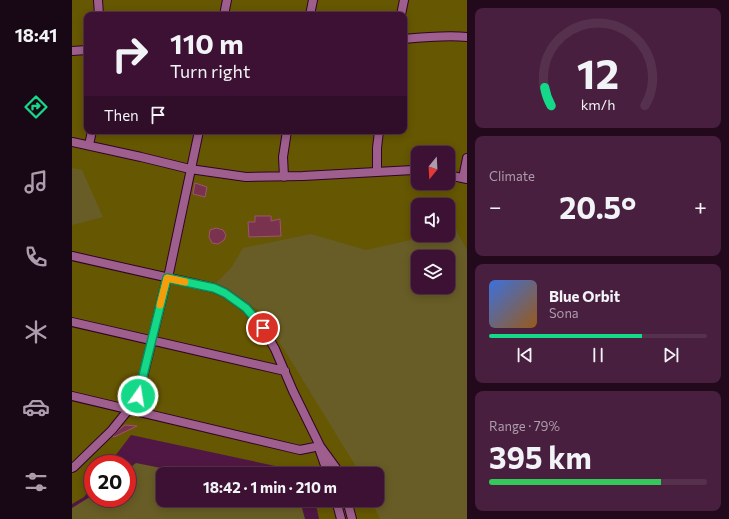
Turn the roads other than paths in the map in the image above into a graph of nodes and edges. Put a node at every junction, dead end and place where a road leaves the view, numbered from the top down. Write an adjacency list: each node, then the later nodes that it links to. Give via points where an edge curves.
1 (98, 0): 5 (lane)
2 (227, 0): 6 (lane)
3 (313, 0): 7 (lane)
4 (404, 0): 8 (lane)
5 (99, 12)
6 (225, 12)
7 (311, 12)
8 (402, 12)
9 (467, 37): 10 (lane)
10 (407, 39)
11 (84, 50): 12 (lane)
12 (72, 51)
13 (91, 134): 18 (lane)
14 (198, 134): 20 (lane)
15 (286, 134): 23 (lane)
16 (379, 134): 22 (lane)
17 (72, 142): 18 (lane)
18 (89, 145): 20 (lane)
19 (467, 158): 25 (lane)
20 (190, 169): 23 (lane, via 246,177); 27 (lane)
21 (411, 170): 22 (lane)
22 (377, 172): 23 (lane)
23 (284, 177)
24 (455, 177): 25 (lane)
25 (465, 179)
26 (72, 256): 27 (lane)
27 (167, 278): 29 (lane); 30 (lane, via 214,288 246,308 263,328)
28 (72, 322): 29 (lane)
29 (152, 340): 30 (lane); 32 (lane)
30 (285, 371): 33 (lane)
31 (72, 396): 32 (lane)
32 (132, 410): 33 (lane, via 300,450); 36 (lane)
33 (320, 446): 34 (lane); 35 (lane)
34 (326, 467)
35 (335, 467)
36 (72, 468)
37 (338, 507): 39 (lane)
38 (349, 507): 40 (lane)
39 (341, 519)
40 (352, 519)

